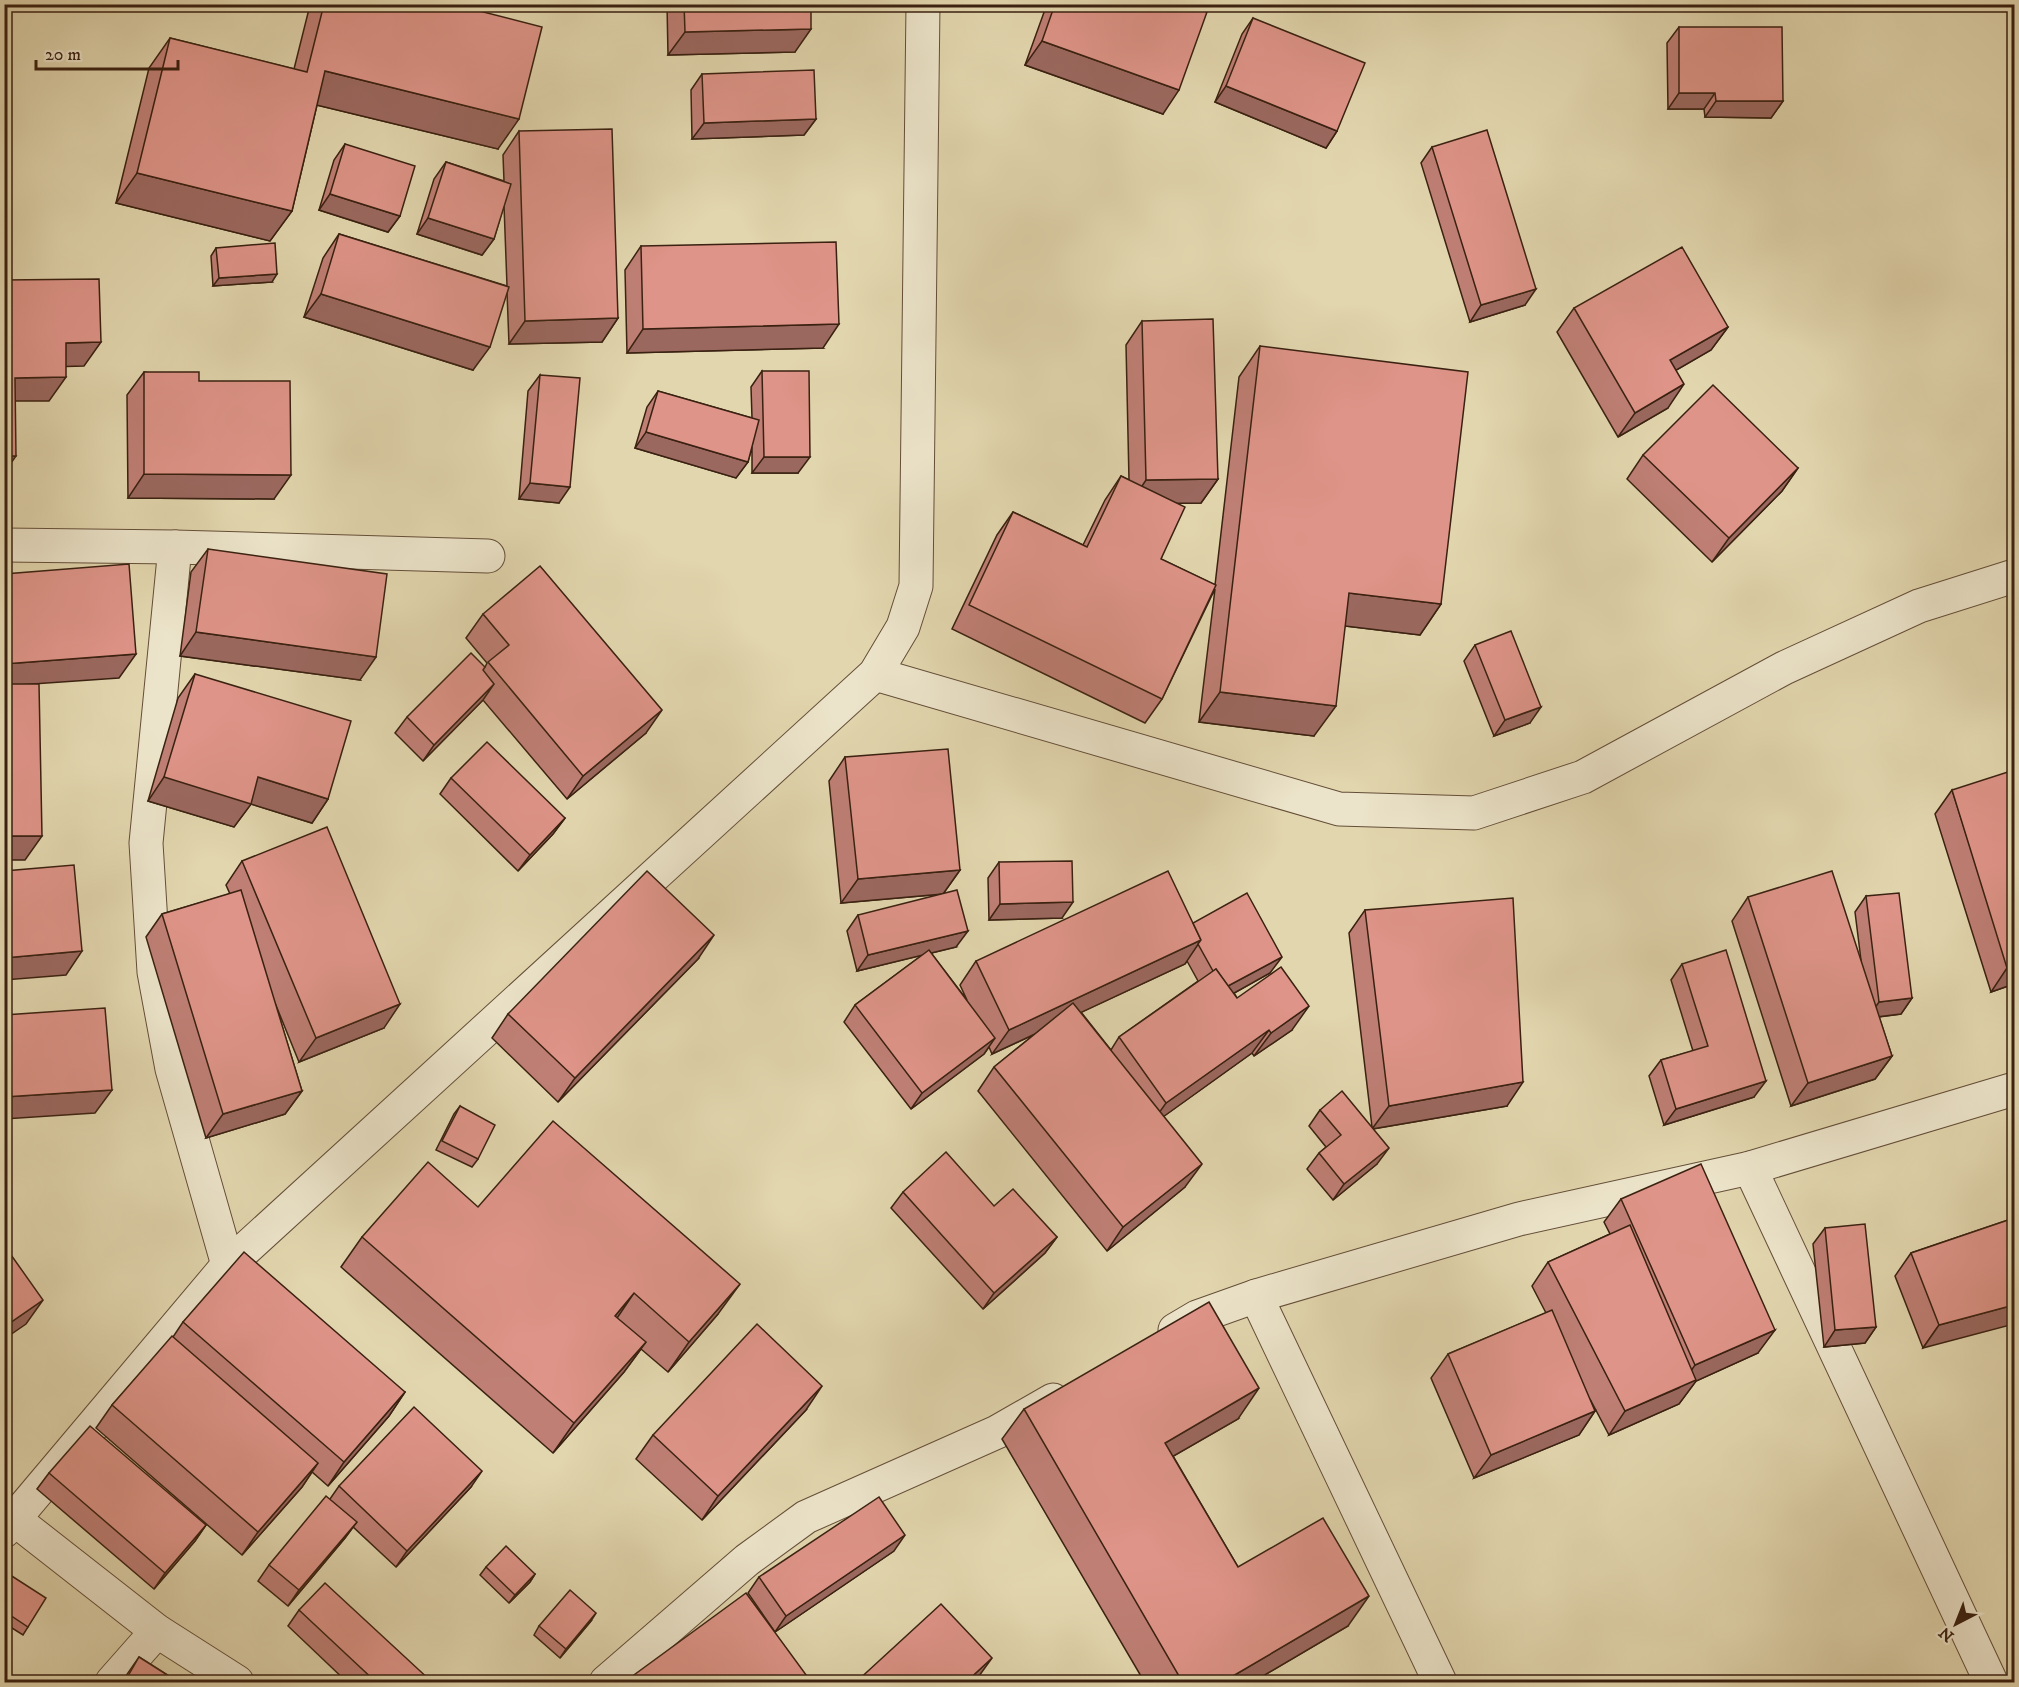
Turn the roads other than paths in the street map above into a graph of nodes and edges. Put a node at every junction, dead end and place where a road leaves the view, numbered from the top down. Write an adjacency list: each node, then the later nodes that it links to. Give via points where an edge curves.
1 (923, 4): 6 (street, via 916,586 903,627)
2 (4, 545): 3 (street)
3 (175, 547): 4 (street); 9 (street, via 146,843 154,972 172,1069)
4 (488, 556)
5 (2014, 576): 6 (street, via 1919,606 1784,668 1583,777 1474,813 1339,809)
6 (875, 674): 9 (street)
7 (2014, 1089): 8 (street)
8 (1750, 1168): 10 (street, via 1519,1219); 19 (street)
9 (228, 1265): 13 (street)
10 (1256, 1296): 11 (street, via 1197,1317); 18 (street)
11 (1147, 1346)
12 (1077, 1386): 17 (street, via 997,1432 806,1517 747,1560)
13 (8, 1522): 14 (street)
14 (157, 1631): 15 (street); 16 (street)
15 (112, 1683)
16 (237, 1683)
17 (606, 1683)
18 (1440, 1683)
19 (1991, 1683)

